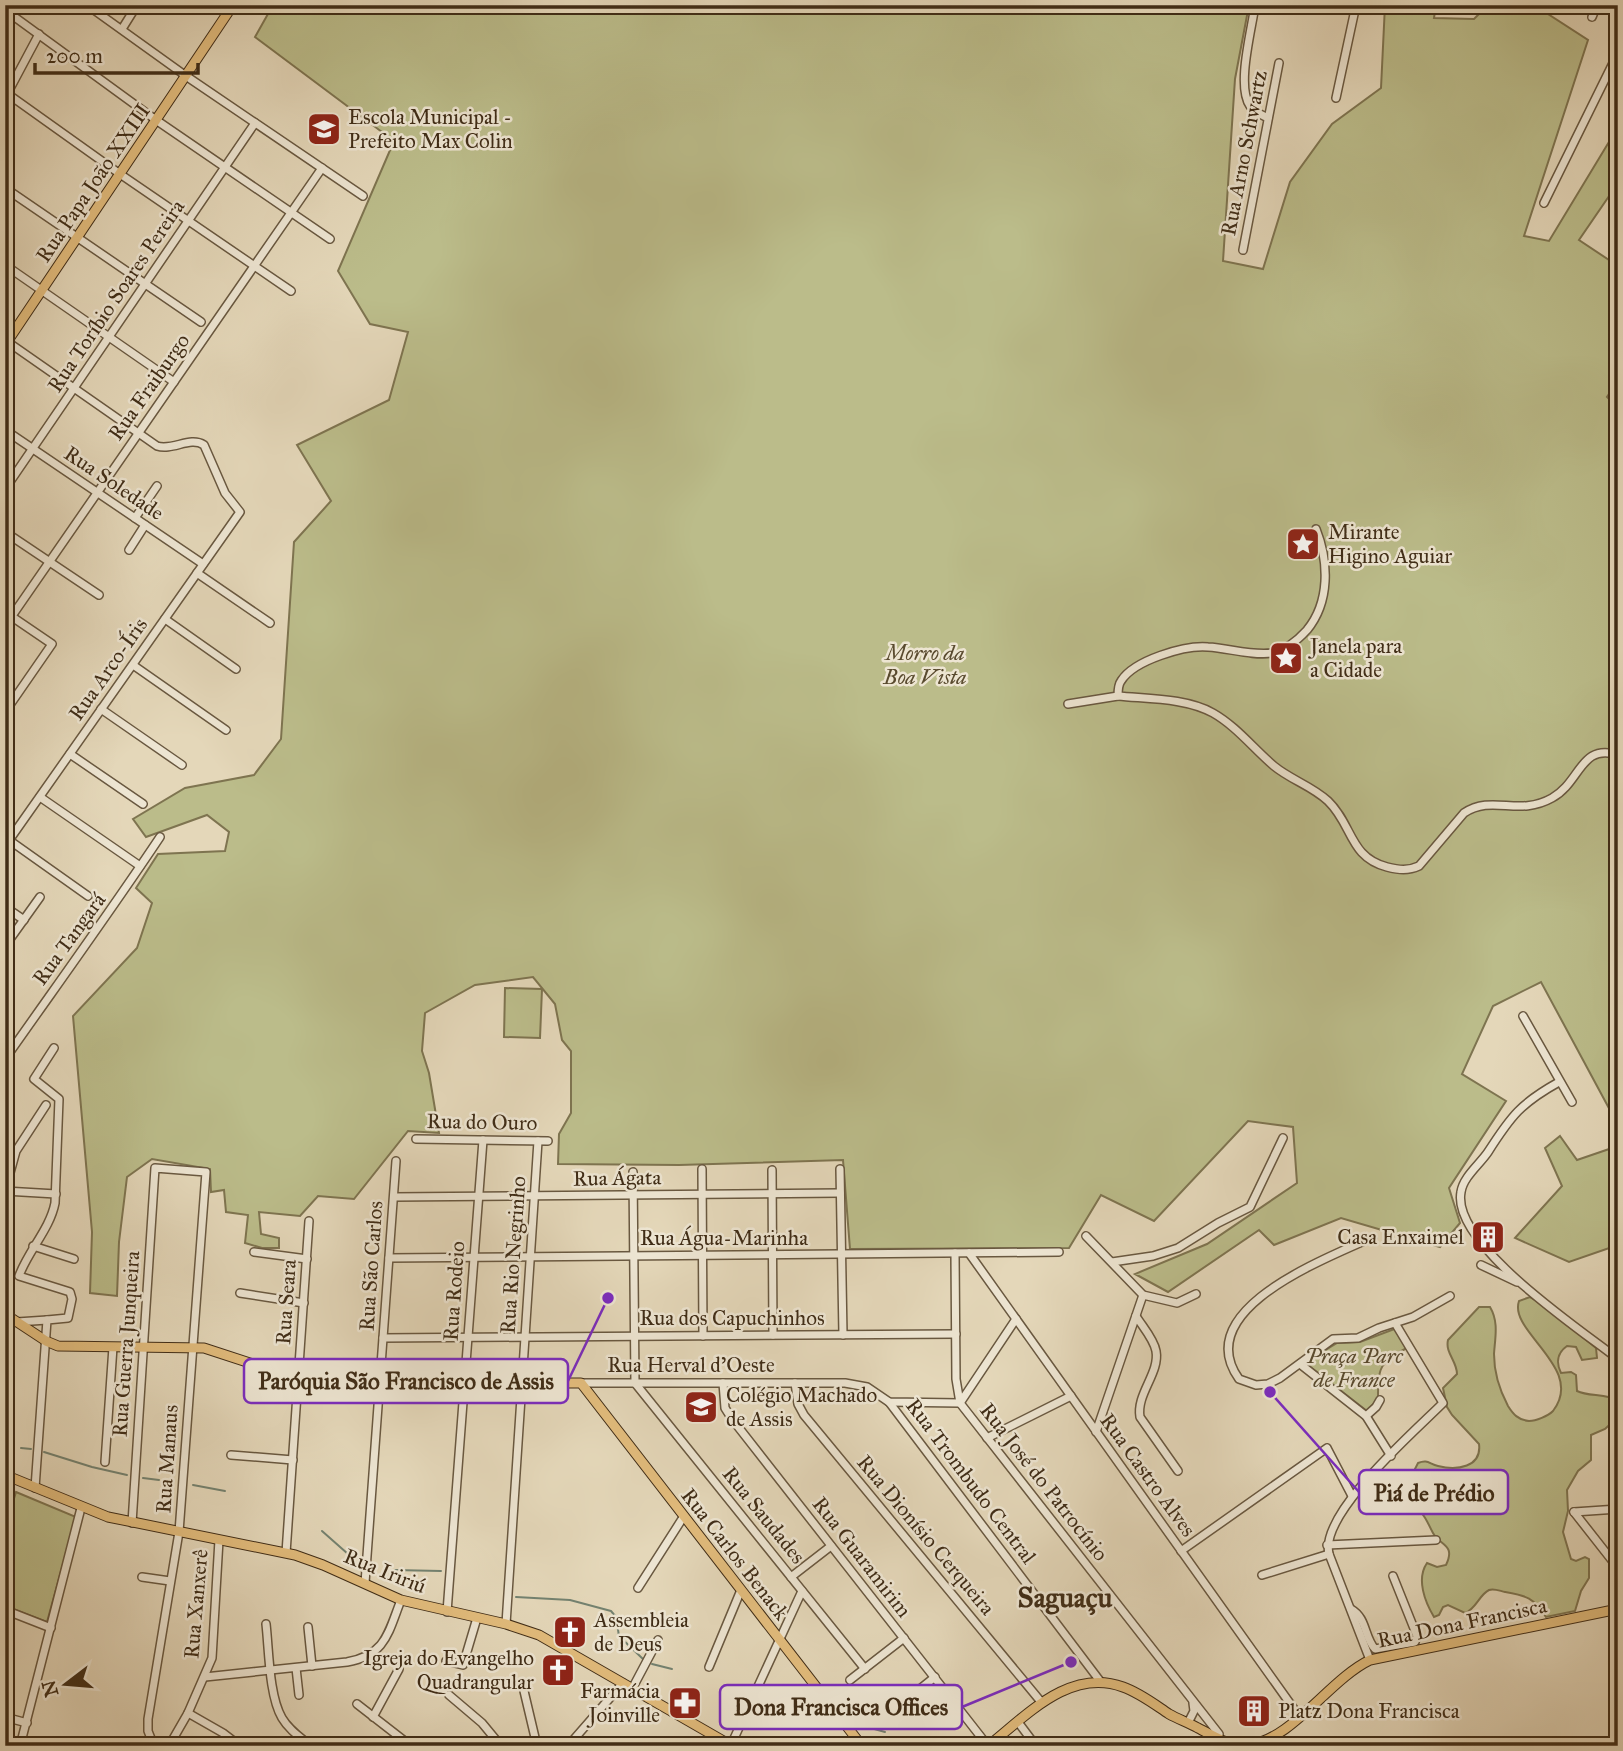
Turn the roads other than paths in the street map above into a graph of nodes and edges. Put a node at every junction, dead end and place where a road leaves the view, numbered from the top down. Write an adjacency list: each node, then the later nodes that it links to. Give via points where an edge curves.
1 (87, 5): 11 (street)
2 (137, 5): 11 (street)
3 (215, 5): 9 (street)
4 (233, 5): 9 (main road, Rua Papa João XXIII)
5 (1255, 5): 18 (street, via 1245,96 1251,107)
6 (1356, 5): 17 (street)
7 (1597, 5): 10 (street)
8 (5, 10): 12 (street)
9 (227, 14): 15 (main road, Rua Papa João XXIII)
10 (1592, 17)
11 (122, 29): 15 (street)
12 (38, 34): 16 (street); 19 (street)
13 (1618, 52): 26 (street)
14 (1279, 63): 18 (street, Rua Arno Schwartz)
15 (186, 76): 19 (main road, Rua Papa João XXIII); 20 (street)
16 (6, 94): 23 (street)
17 (1336, 98)
18 (1268, 118): 31 (street, Rua Arno Schwartz)
19 (156, 120): 21 (street); 23 (main road, Rua Papa João XXIII)
20 (255, 123): 21 (street, Rua Toríbio Soares Pereira); 22 (street)
21 (225, 167): 27 (street); 28 (street, Rua Toríbio Soares Pereira)
22 (322, 168): 25 (street); 27 (street, Rua Fraiburgo)
23 (120, 174): 28 (street); 29 (main road, Rua Papa João XXIII)
24 (5, 188): 29 (street)
25 (363, 196)
26 (1544, 203)
27 (291, 212): 30 (street); 33 (street, Rua Fraiburgo)
28 (188, 221): 33 (street); 34 (street, Rua Toríbio Soares Pereira)
29 (77, 239): 34 (street); 35 (main road, Rua Papa João XXIII)
30 (330, 239)
31 (1243, 250)
32 (5, 265): 35 (street)
33 (255, 266): 36 (street); 40 (street, Rua Fraiburgo)
34 (145, 284): 37 (street); 38 (street, Rua Toríbio Soares Pereira)
35 (42, 291): 38 (street); 39 (main road, Rua Papa João XXIII)
36 (292, 291)
37 (201, 321)
38 (109, 337): 40 (street); 41 (street, Rua Toríbio Soares Pereira)
39 (6, 342): 41 (street)
40 (174, 382): 43 (street, Rua Fraiburgo)
41 (74, 388): 43 (street); 44 (street, Rua Toríbio Soares Pereira)
42 (5, 430): 44 (street, Rua Soledade)
43 (138, 434): 47 (street, Rua Fraiburgo); 54 (street, Rua Arco-Íris, via 164,448 196,442 204,445 225,493 240,512)
44 (33, 449): 46 (street, Rua Toríbio Soares Pereira); 47 (street, Rua Soledade)
45 (157, 486): 48 (street)
46 (5, 489)
47 (97, 493): 48 (street, Rua Soledade); 53 (street, Rua Fraiburgo)
48 (135, 518): 49 (street, Rua Soledade)
49 (145, 525): 52 (street); 54 (street, Rua Soledade)
50 (1316, 530): 63 (street, via 1323,548 1324,594 1313,623 1295,642 1271,653 1206,646 1171,652 1127,674)
51 (5, 532): 53 (street)
52 (129, 550)
53 (50, 562): 56 (street); 57 (street, Rua Fraiburgo)
54 (203, 564): 55 (street, Rua Arco-Íris)
55 (197, 573): 58 (street, Rua Arco-Íris); 59 (street)
56 (99, 595)
57 (8, 614): 60 (street, Rua Fraiburgo); 66 (street, via 52,644)
58 (165, 619): 61 (street, Rua Arco-Íris); 62 (street)
59 (270, 623)
60 (5, 626)
61 (133, 665): 65 (street, Rua Arco-Íris); 67 (street)
62 (236, 669)
63 (1118, 696): 64 (street); 69 (street, via 1180,703 1213,713 1281,771 1329,802 1361,853 1397,870 1419,866 1473,807 1536,805 1568,787 1590,756 1604,751)
64 (1068, 704)
65 (101, 709): 68 (street, Rua Arco-Íris); 70 (street)
66 (5, 712)
67 (226, 730)
68 (70, 754): 71 (street, Rua Arco-Íris); 72 (street)
69 (1618, 755)
70 (181, 765)
71 (40, 797): 74 (street, Rua Arco-Íris); 75 (street)
72 (143, 804)
73 (160, 837): 75 (street, Rua Tangará)
74 (7, 843): 76 (street)
75 (140, 866): 83 (street, Rua Tangará)
76 (88, 896)
77 (40, 897): 79 (street)
78 (5, 907): 79 (street)
79 (24, 920): 80 (street)
80 (5, 946)
81 (1523, 1016): 84 (street)
82 (54, 1048): 100 (street, via 34,1079 59,1099)
83 (5, 1059)
84 (1559, 1082): 85 (street); 126 (street, via 1516,1111 1461,1189 1463,1211 1476,1237)
85 (1572, 1102)
86 (46, 1105): 98 (street, via 16,1151)
87 (1283, 1138): 124 (street, via 1250,1207 1178,1248)
88 (416, 1139): 89 (street, Rua do Ouro)
89 (483, 1140): 91 (street, Rua do Ouro); 104 (street, Rua Rodeio)
90 (548, 1140): 91 (street, Rua do Ouro)
91 (538, 1141): 105 (street, Rua Rio Negrinho)
92 (396, 1161): 106 (street, Rua São Carlos)
93 (155, 1168): 148 (street, Rua Guerra Junqueira); 149 (street, Rua Manaus, via 206,1172)
94 (702, 1169): 103 (street)
95 (840, 1169): 99 (street)
96 (772, 1170): 101 (street)
97 (633, 1172): 102 (street)
98 (5, 1191): 100 (street)
99 (840, 1193): 101 (street, Rua Ágata); 115 (street)
100 (56, 1194): 110 (street, via 52,1214)
101 (772, 1194): 103 (street, Rua Ágata); 116 (street)
102 (633, 1195): 103 (street, Rua Ágata); 105 (street, Rua Ágata); 117 (street)
103 (702, 1195): 118 (street)
104 (479, 1196): 105 (street, Rua Ágata); 106 (street, Rua Ágata); 121 (street, Rua Rodeio)
105 (534, 1196): 119 (street, Rua Rio Negrinho)
106 (394, 1197): 120 (street, Rua São Carlos)
107 (309, 1221): 123 (street, Rua Seara)
108 (1086, 1236): 124 (street)
109 (1373, 1237): 151 (street, via 1286,1280 1237,1320 1229,1350 1236,1375 1243,1382 1268,1384)
110 (33, 1246): 122 (street); 135 (street, via 19,1276 72,1295 68,1318)
111 (254, 1252): 123 (street)
112 (1059, 1252): 114 (street, Rua Água-Marinha)
113 (954, 1253): 114 (street, Rua Água-Marinha); 115 (street, Rua Água-Marinha); 138 (street, Rua José do Patrocínio)
114 (970, 1253): 134 (street, Rua Castro Alves)
115 (841, 1254): 116 (street, Rua Água-Marinha); 140 (street)
116 (772, 1255): 118 (street, Rua Água-Marinha); 139 (street)
117 (634, 1256): 118 (street, Rua Água-Marinha); 119 (street, Rua Água-Marinha); 141 (street)
118 (703, 1256): 142 (street)
119 (530, 1257): 121 (street, Rua Água-Marinha); 144 (street, Rua Rio Negrinho)
120 (389, 1258): 121 (street, Rua Água-Marinha); 145 (street, Rua São Carlos)
121 (474, 1258): 143 (street, Rua Rodeio)
122 (74, 1259)
123 (307, 1259): 131 (street, Rua Seara)
124 (1112, 1262): 129 (street)
125 (1481, 1265): 126 (street)
126 (1524, 1286): 150 (street)
127 (240, 1293): 131 (street)
128 (1196, 1294): 129 (street, via 1177,1303)
129 (1143, 1295): 133 (street)
130 (1450, 1296): 137 (street)
131 (304, 1303): 152 (street, Rua Seara)
132 (5, 1314): 136 (main road)
133 (1136, 1316): 165 (street); 171 (street, via 1157,1354 1139,1406 1140,1417)
134 (1016, 1319): 160 (street, Rua Castro Alves); 163 (street)
135 (47, 1320): 136 (street); 146 (street)
136 (17, 1322): 146 (main road)
137 (1395, 1323): 151 (street, via 1358,1338 1333,1339); 168 (street, via 1443,1402)
138 (956, 1334): 140 (street, Rua dos Capuchinhos); 163 (street, Rua José do Patrocínio)
139 (773, 1335): 140 (street, Rua dos Capuchinhos); 142 (street, Rua dos Capuchinhos)
140 (843, 1335)
141 (635, 1336): 142 (street, Rua dos Capuchinhos); 144 (street, Rua dos Capuchinhos); 156 (street)
142 (703, 1336)
143 (468, 1337): 144 (street, Rua dos Capuchinhos); 145 (street, Rua dos Capuchinhos); 153 (street, Rua Rodeio)
144 (525, 1337): 154 (street, Rua Rio Negrinho)
145 (383, 1338): 159 (street, Rua São Carlos)
146 (46, 1341): 147 (main road, Rua Herval d'Oeste, via 65,1347); 173 (street)
147 (113, 1347): 148 (main road, Rua Herval d'Oeste); 170 (street)
148 (144, 1347): 149 (main road, Rua Herval d'Oeste); 178 (street, Rua Guerra Junqueira)
149 (193, 1347): 152 (main road, Rua Herval d'Oeste); 179 (street, Rua Manaus)
150 (1618, 1359)
151 (1300, 1364): 164 (street)
152 (298, 1378): 159 (main road, Rua Herval d'Oeste); 169 (street, Rua Seara)
153 (464, 1383): 154 (main road, Rua Herval d'Oeste); 159 (main road, Rua Herval d'Oeste); 201 (street, Rua Rodeio)
154 (522, 1383): 155 (main road, Rua Herval d'Oeste); 204 (street, Rua Rio Negrinho)
155 (581, 1383): 156 (street, Rua Herval d'Oeste); 177 (main road, Rua Carlos Benack)
156 (635, 1383): 157 (street, Rua Herval d'Oeste); 191 (street, Rua Saudades)
157 (723, 1383): 158 (street, Rua Herval d'Oeste); 183 (street, Rua Guaramirim, via 725,1408 732,1419)
158 (795, 1383): 162 (street, Rua Herval d'Oeste, via 857,1384); 228 (street, Rua Dionísio Cerqueira, via 804,1415)
159 (380, 1384): 193 (street, Rua São Carlos)
160 (1071, 1396): 165 (street, Rua Castro Alves); 166 (street)
161 (1380, 1400): 164 (street)
162 (889, 1402): 163 (street, Rua Herval d'Oeste); 221 (street, Rua Trombudo Central)
163 (960, 1403): 166 (street, Rua José do Patrocínio)
164 (1366, 1416): 168 (street)
165 (1097, 1432): 184 (street, Rua Castro Alves)
166 (987, 1438): 227 (street, Rua José do Patrocínio)
167 (231, 1455): 169 (street)
168 (1391, 1456): 174 (street)
169 (293, 1460): 185 (street, Rua Seara)
170 (106, 1462)
171 (1178, 1471)
172 (5, 1475): 173 (main road, Rua Iririú)
173 (35, 1488): 175 (main road, Rua Iririú)
174 (1352, 1496): 182 (street, via 1338,1515); 184 (street, via 1327,1448)
175 (81, 1508): 178 (main road, Rua Iririú); 206 (street)
176 (1618, 1510): 187 (street, via 1574,1513)
177 (684, 1516): 194 (street); 195 (main road, Rua Carlos Benack)
178 (132, 1523): 179 (main road, Rua Iririú)
179 (178, 1532): 180 (main road, Rua Iririú); 192 (street, Rua Manaus)
180 (219, 1540): 185 (main road, Rua Iririú); 218 (street, Rua Xanxerê, via 214,1647)
181 (1436, 1540): 182 (street)
182 (1327, 1545): 186 (street)
183 (831, 1546): 191 (street); 207 (street, Rua Guaramirim)
184 (1181, 1551): 231 (street, Rua Castro Alves)
185 (286, 1553): 193 (main road, Rua Iririú)
186 (1329, 1554): 188 (street); 199 (street)
187 (1618, 1568)
188 (1262, 1575)
189 (1393, 1576): 199 (street, via 1417,1636 1415,1642 1375,1649 1361,1616)
190 (142, 1577): 192 (street)
191 (791, 1577): 196 (street, Rua Saudades)
192 (170, 1581): 241 (street, Rua Manaus, via 148,1719)
193 (365, 1584): 197 (main road, Rua Iririú)
194 (638, 1588)
195 (741, 1590): 209 (main road, Rua Carlos Benack); 213 (street)
196 (802, 1591): 209 (street); 216 (street, Rua Saudades)
197 (401, 1600): 201 (main road, Rua Iririú); 212 (street, via 385,1640 374,1653 355,1661)
198 (5, 1609): 206 (street)
199 (1350, 1609): 210 (street)
200 (1618, 1609): 210 (main road, Rua Dona Francisca)
201 (447, 1612): 202 (main road, Rua Iririú)
202 (477, 1618): 204 (main road, Rua Iririú); 211 (street, via 463,1665)
203 (266, 1624): 217 (street)
204 (506, 1624): 222 (main road, Rua Iririú, via 539,1635)
205 (308, 1627): 212 (street)
206 (51, 1628): 237 (street)
207 (904, 1638): 216 (street); 219 (street, Rua Guaramirim)
208 (658, 1640): 223 (street)
209 (780, 1640): 248 (street); 249 (main road, Rua Carlos Benack)
210 (1370, 1660): 231 (main road, Rua Dona Francisca)
211 (446, 1661)
212 (312, 1666): 214 (street)
213 (709, 1667)
214 (296, 1668): 217 (street); 225 (street)
215 (399, 1669): 233 (street)
216 (864, 1669): 220 (street)
217 (272, 1671): 218 (street); 244 (street, via 280,1714)
218 (205, 1677): 230 (street, Rua Xanxerê)
219 (935, 1677): 234 (street); 250 (street, Rua Guaramirim)
220 (850, 1680)
221 (1100, 1681): 228 (main road, via 1074,1685); 235 (main road, Rua Dona Francisca, via 1123,1687)
222 (623, 1684): 223 (main road, Rua Iririú); 239 (street)
223 (632, 1689): 248 (main road, Rua Iririú)
224 (524, 1691): 247 (street)
225 (299, 1695)
226 (449, 1695): 246 (street)
227 (1192, 1702): 235 (street); 238 (street, Rua José do Patrocínio)
228 (1042, 1703): 236 (main road)
229 (357, 1704): 233 (street)
230 (188, 1713): 242 (street, Rua Xanxerê); 243 (street)
231 (1299, 1716): 238 (main road, Rua Dona Francisca, via 1256,1744)
232 (5, 1717): 237 (street)
233 (373, 1717): 245 (street)
234 (880, 1721)
235 (1189, 1721): 238 (main road, Rua Dona Francisca)
236 (1018, 1722): 250 (main road); 251 (street)
237 (27, 1723): 240 (street)
238 (1223, 1741)
239 (569, 1745)
240 (20, 1746)
241 (154, 1746)
242 (170, 1746)
243 (240, 1746)
244 (310, 1746)
245 (411, 1746)
246 (501, 1746)
247 (537, 1746)
248 (732, 1746)
249 (862, 1746)
250 (988, 1746)
251 (1037, 1746)

